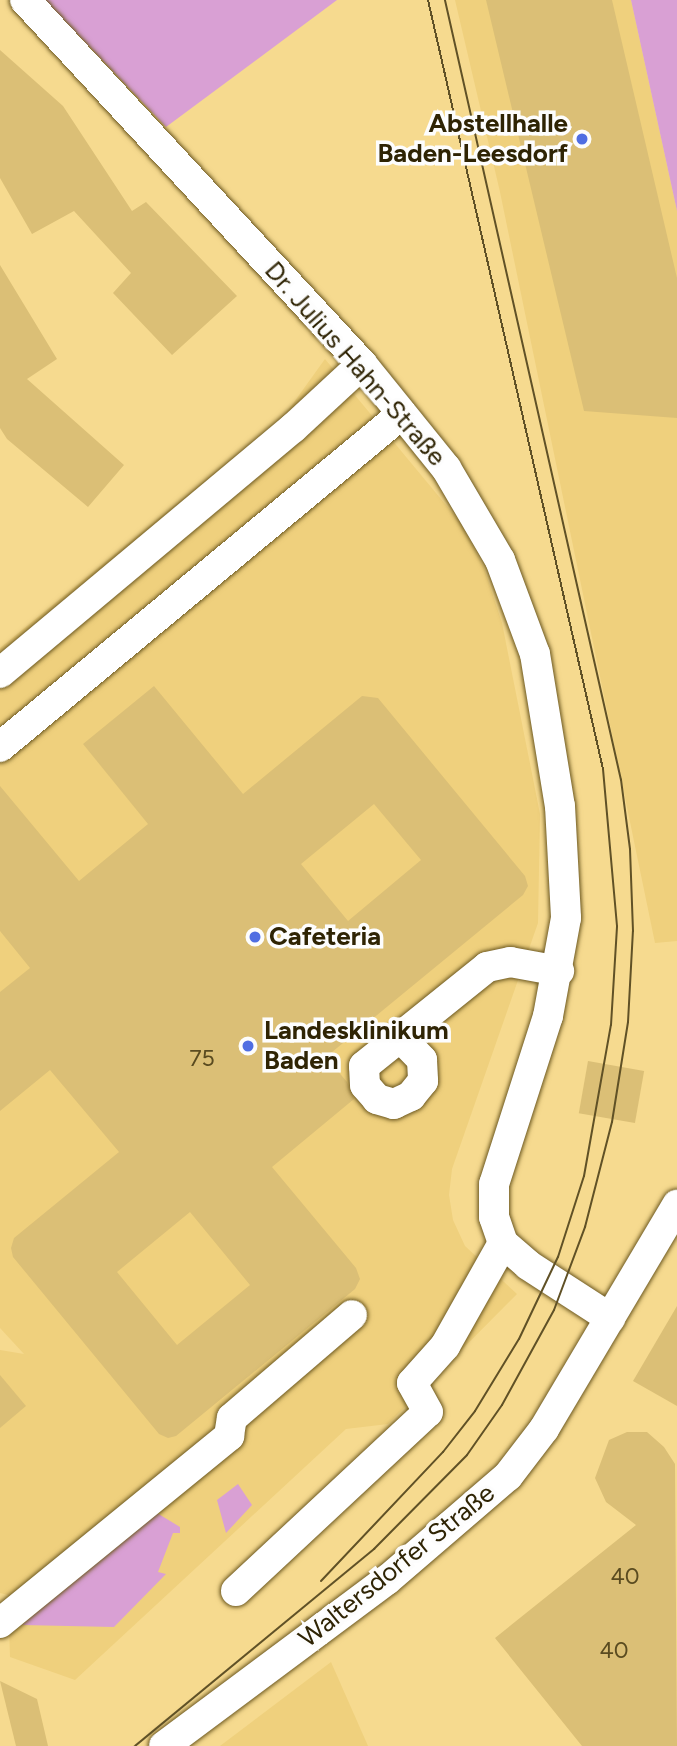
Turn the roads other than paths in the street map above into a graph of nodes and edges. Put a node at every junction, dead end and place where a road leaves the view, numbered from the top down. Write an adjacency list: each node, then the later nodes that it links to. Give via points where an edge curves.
1 (25, 0): 2 (street, Dr. Julius Hahn-Straße)
2 (362, 364): 3 (street, Dr. Julius Hahn-Straße); 4 (street, via 293,428)
3 (402, 414): 5 (street); 6 (street, Dr. Julius Hahn-Straße, via 446,468 500,560 535,654 566,865)
4 (0, 673)
5 (0, 747)
6 (559, 971): 7 (street, via 510,962 486,967); 9 (street, Dr. Julius Hahn-Straße, via 494,1184 494,1217)
7 (402, 1039)
8 (677, 1205): 11 (street, Waltersdorfer Straße)
9 (503, 1243): 11 (street, via 528,1265); 12 (street, via 445,1346 412,1383 428,1412)
10 (352, 1315): 13 (street, via 232,1418 229,1436)
11 (610, 1318): 14 (street, Waltersdorfer Straße, via 544,1429 508,1476 469,1514)
12 (236, 1591)
13 (0, 1623)
14 (164, 1746)

